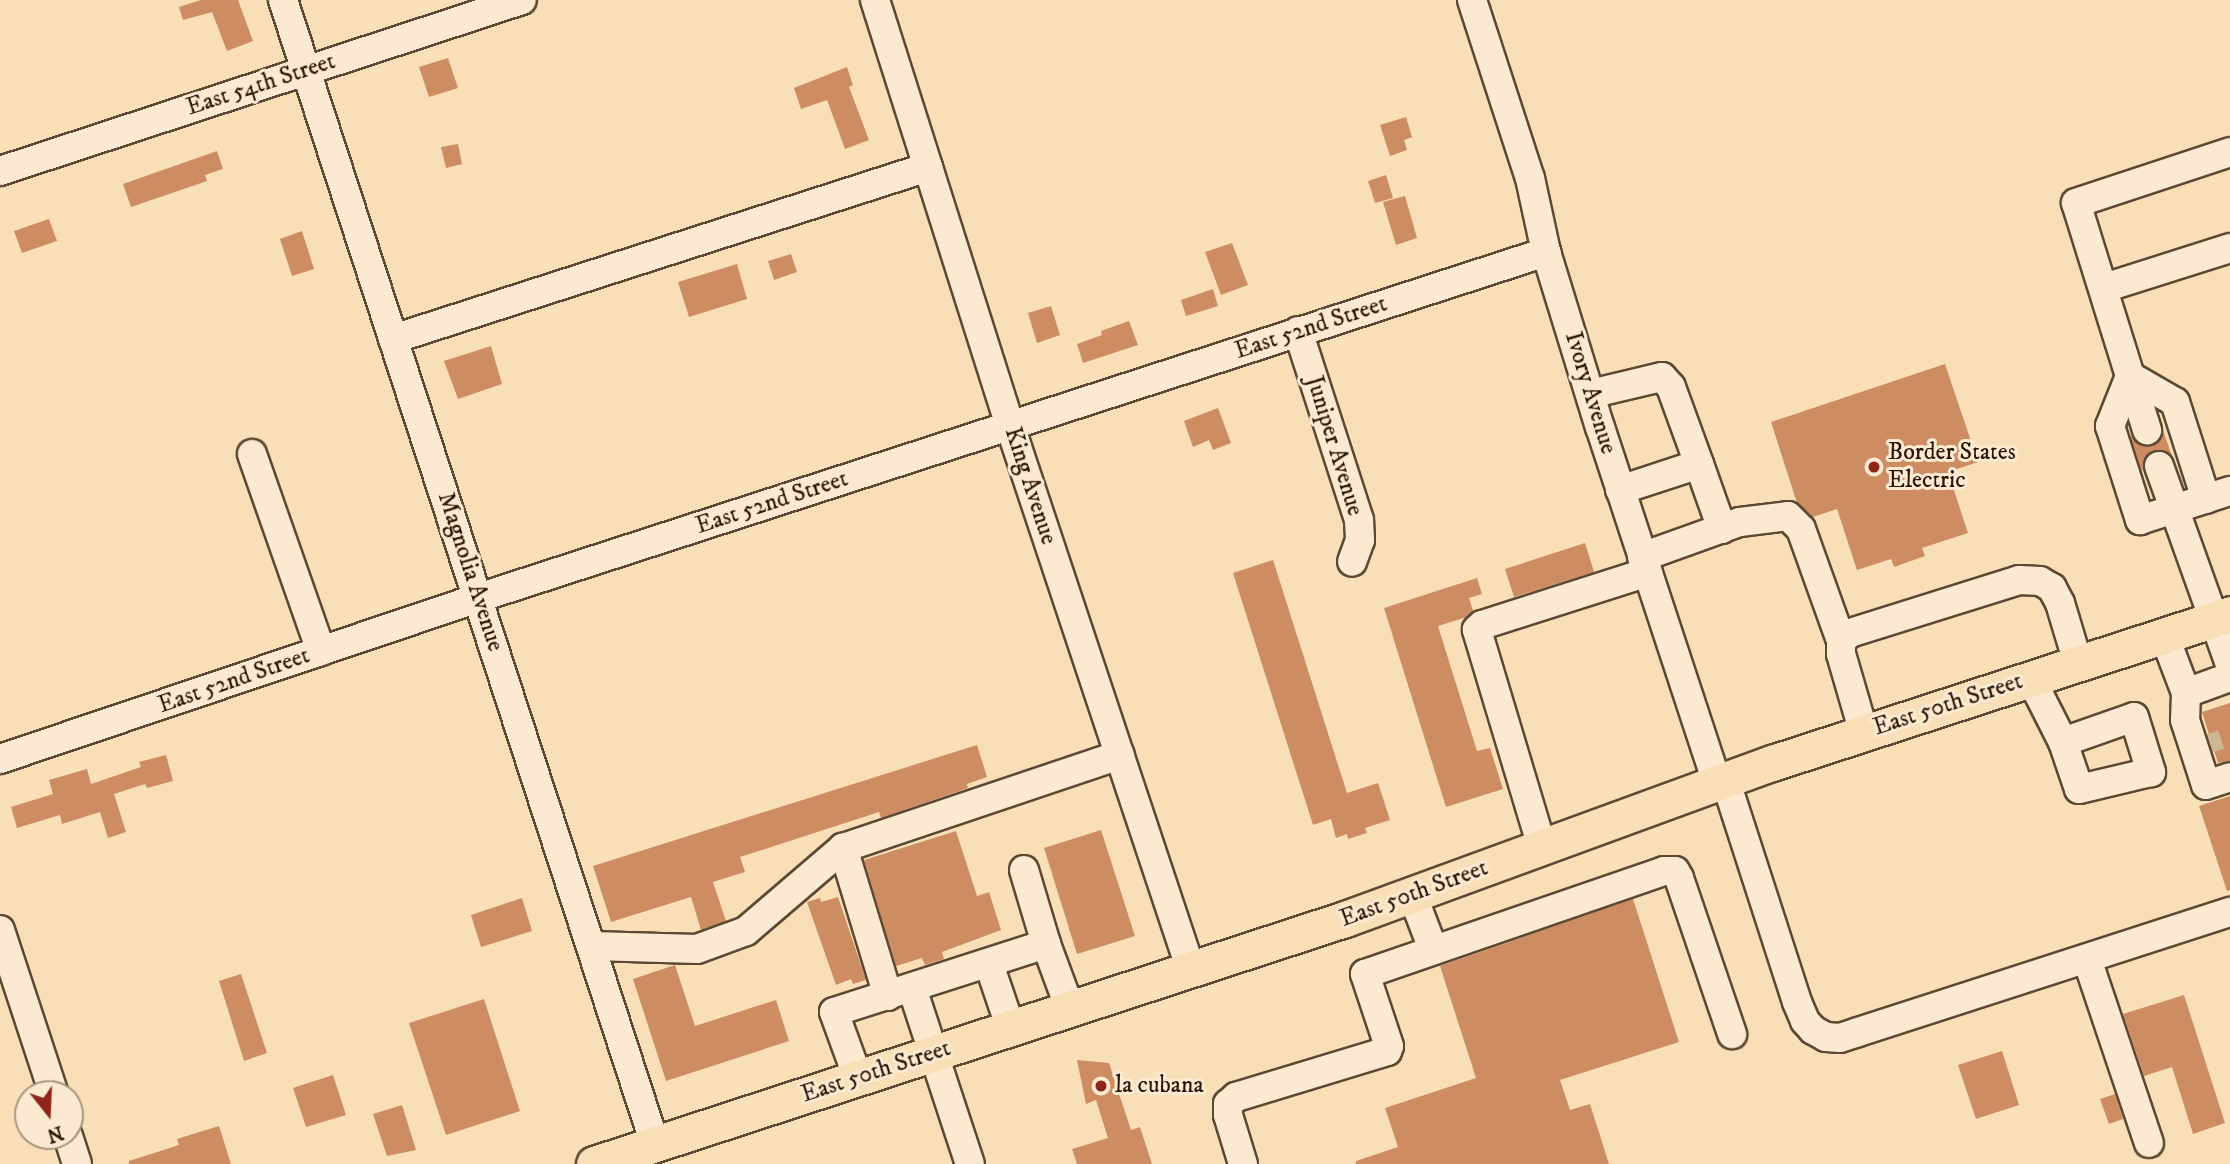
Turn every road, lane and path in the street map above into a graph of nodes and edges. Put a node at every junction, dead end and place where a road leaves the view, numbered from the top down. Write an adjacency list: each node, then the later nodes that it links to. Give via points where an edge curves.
1 (283, 0): 5 (street, Magnolia Avenue)
2 (522, 0): 5 (street, East 54th Street)
3 (875, 0): 7 (street, King Avenue)
4 (1472, 0): 10 (street, Ivory Avenue, via 1530,178)
5 (306, 70): 8 (street, East 54th Street); 13 (street, Magnolia Avenue)
6 (2230, 152): 11 (street, via 2076,203)
7 (928, 167): 13 (street); 16 (street, King Avenue)
8 (0, 171)
9 (2230, 248): 11 (street)
10 (1546, 252): 12 (street, East 52nd Street); 15 (street, Ivory Avenue)
11 (2104, 288): 14 (street)
12 (1298, 331): 16 (street, East 52nd Street); 25 (street, Juniper Avenue, via 1359,520 1360,540)
13 (393, 339): 27 (street, Magnolia Avenue)
14 (2130, 376): 17 (street); 22 (street, via 2175,402); 23 (street, via 2110,426 2140,520)
15 (1590, 394): 19 (street, via 1662,377 1671,387); 21 (street, Ivory Avenue)
16 (1010, 426): 27 (street, East 52nd Street); 39 (street, King Avenue)
17 (2147, 430)
18 (252, 454): 31 (street)
19 (1699, 464): 21 (street); 24 (street)
20 (2159, 466): 23 (street)
21 (1620, 490): 26 (street, Ivory Avenue)
22 (2218, 495): 23 (street)
23 (2174, 510): 28 (street)
24 (1721, 529): 26 (street); 30 (street, via 1788,516 1801,529)
25 (1352, 562)
26 (1645, 565): 42 (street, Ivory Avenue); 43 (street, via 1477,630)
27 (478, 598): 31 (street, East 52nd Street); 50 (street, Magnolia Avenue)
28 (2221, 616): 29 (main road, East 50th Street); 33 (street)
29 (2164, 635): 32 (main road, East 50th Street); 37 (street)
30 (1841, 641): 32 (street, via 1850,634 2019,580 2040,581 2052,588 2060,603); 36 (street)
31 (321, 651): 40 (street, East 52nd Street)
32 (2078, 663): 35 (main road, East 50th Street)
33 (2230, 664)
34 (2230, 677): 37 (street)
35 (2031, 679): 36 (main road, East 50th Street); 38 (street)
36 (1864, 733): 42 (main road, East 50th Street)
37 (2197, 734): 41 (street, via 2206,785)
38 (2063, 742)
39 (1120, 755): 44 (street); 54 (street, King Avenue)
40 (0, 760)
41 (2230, 777)
42 (1721, 781): 43 (main road, East 50th Street); 52 (street, Ivory Avenue, via 1797,1002 1813,1031 1840,1038)
43 (1542, 847): 46 (main road, East 50th Street)
44 (843, 848): 50 (street, via 746,931 697,949); 55 (street)
45 (1024, 870): 49 (street)
46 (1412, 894): 51 (street); 54 (main road, East 50th Street)
47 (2230, 912): 52 (street, Ivory Avenue)
48 (0, 930): 61 (street)
49 (1046, 944): 53 (street); 56 (street)
50 (592, 946): 63 (street, Magnolia Avenue)
51 (1433, 949): 58 (street, via 1675,871); 66 (street, via 1365,974 1387,1051 1236,1097 1228,1104)
52 (2076, 963): 62 (street)
53 (989, 964): 55 (street); 57 (street)
54 (1191, 970): 56 (main road, East 50th Street)
55 (900, 992): 59 (street); 60 (street, via 834,1012)
56 (1070, 1009): 57 (main road, East 50th Street)
57 (1010, 1028): 59 (main road, East 50th Street)
58 (1732, 1034)
59 (934, 1054): 60 (main road, East 50th Street); 65 (street)
60 (858, 1078): 63 (main road, East 50th Street)
61 (49, 1080)
62 (2148, 1143)
63 (652, 1151): 64 (main road, East 50th Street)
64 (594, 1164)
65 (970, 1164)
66 (1243, 1164)

